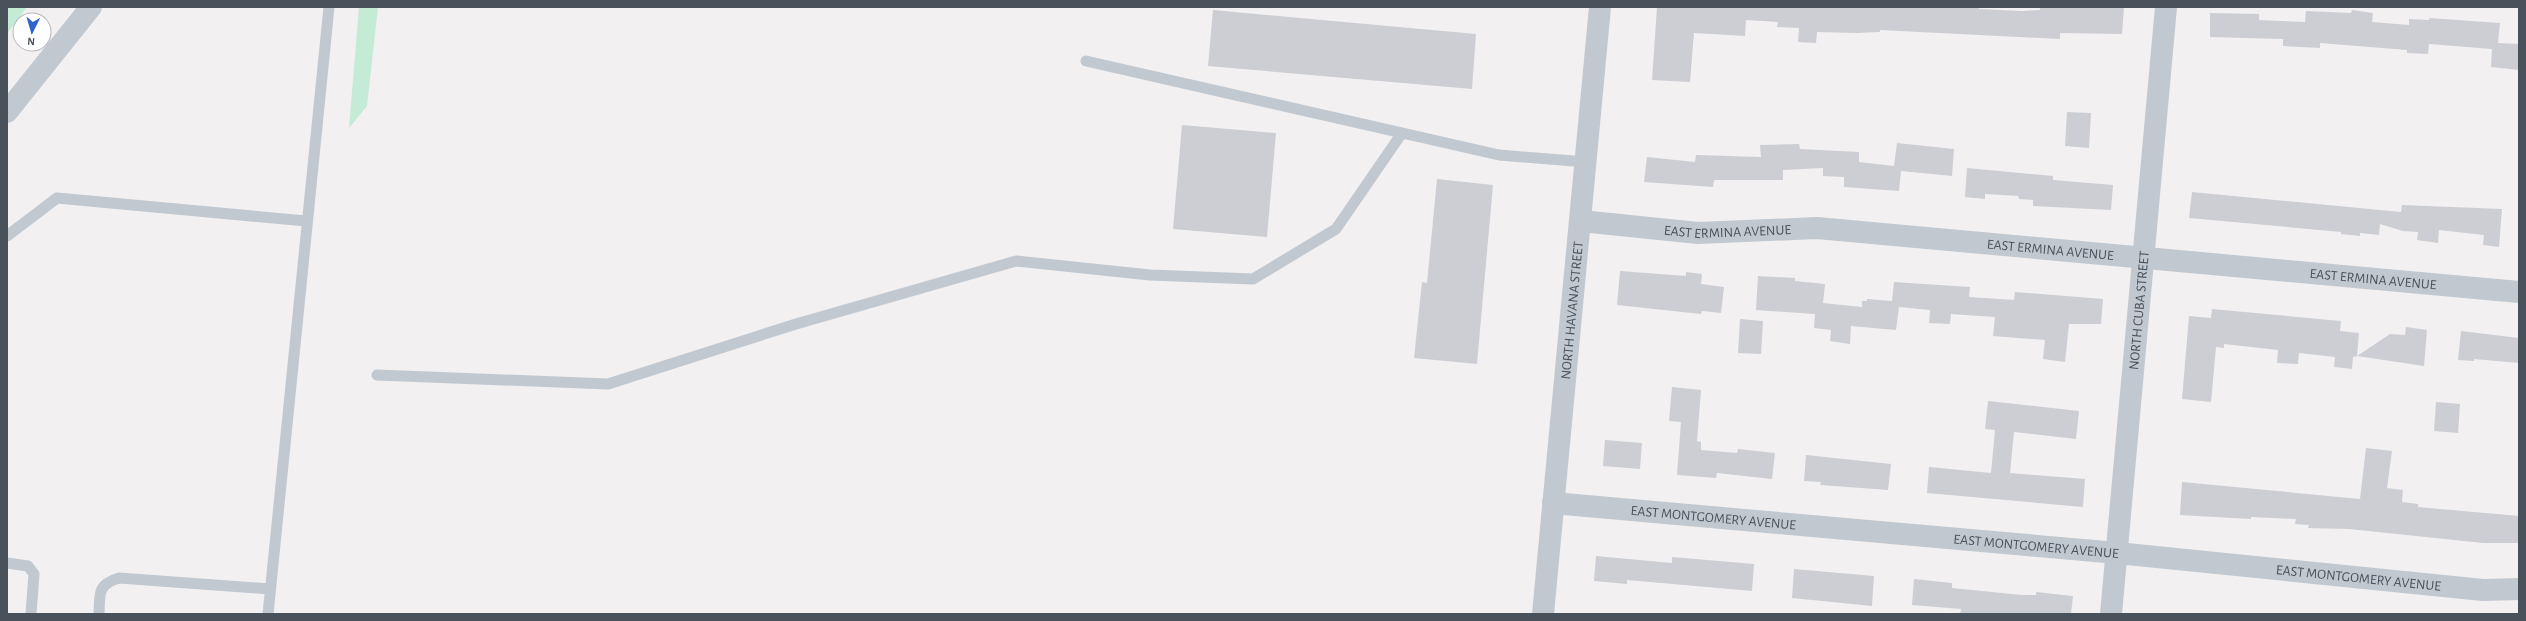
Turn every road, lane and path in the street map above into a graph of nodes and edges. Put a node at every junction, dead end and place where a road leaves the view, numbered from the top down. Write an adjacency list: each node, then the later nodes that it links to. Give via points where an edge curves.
1 (91, 7): 6 (street)
2 (329, 7): 9 (lane)
3 (1600, 7): 8 (street, NORTH HAVANA STREET)
4 (2166, 7): 12 (street, NORTH CUBA STREET)
5 (1086, 61): 7 (lane)
6 (7, 112)
7 (1402, 133): 8 (lane, via 1499,155); 14 (lane, via 1336,229 1253,279 1150,275 1016,261 796,324 608,384)
8 (1586, 162): 10 (street, NORTH HAVANA STREET)
9 (306, 221): 11 (lane, via 56,198); 18 (lane)
10 (1581, 221): 12 (street, EAST ERMINA AVENUE, via 1698,233 1817,228); 15 (street, NORTH HAVANA STREET)
11 (7, 236)
12 (2143, 257): 13 (street, EAST ERMINA AVENUE); 16 (street, NORTH CUBA STREET)
13 (2519, 292)
14 (377, 375)
15 (1553, 503): 16 (street, EAST MONTGOMERY AVENUE); 23 (street, NORTH HAVANA STREET)
16 (2117, 553): 19 (street, EAST MONTGOMERY AVENUE, via 2483,590); 24 (street, NORTH CUBA STREET)
17 (7, 563): 20 (lane, via 28,566 34,574)
18 (270, 589): 21 (lane, via 120,578 107,582 100,592); 22 (lane)
19 (2519, 589)
20 (31, 614)
21 (99, 614)
22 (268, 614)
23 (1543, 614)
24 (2111, 614)

